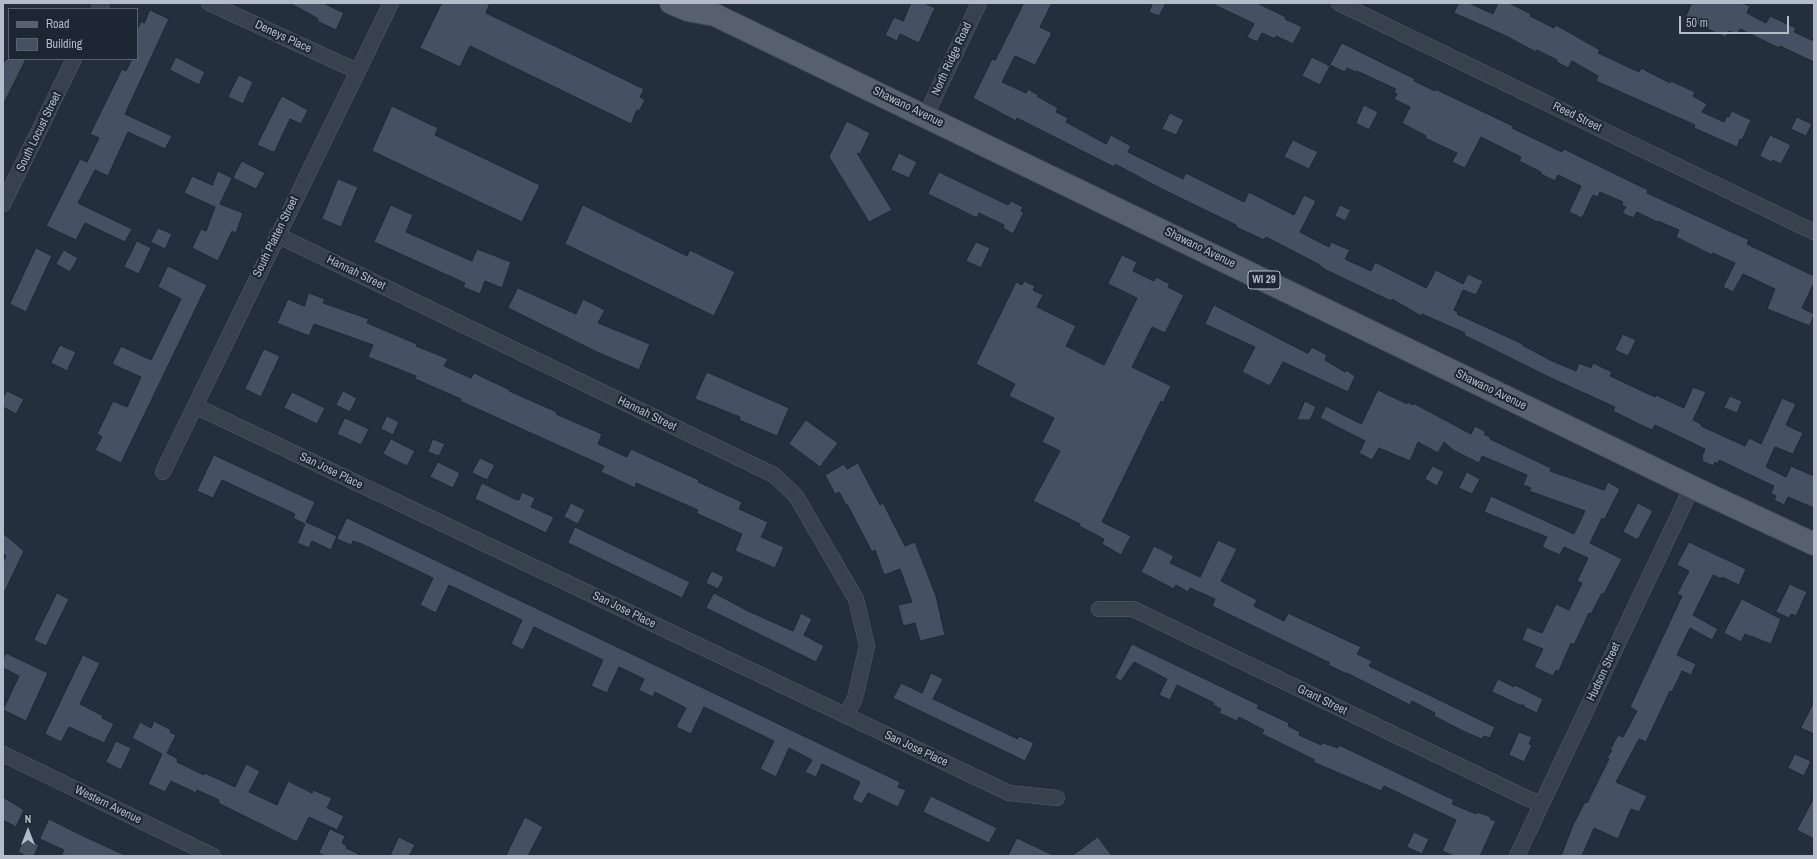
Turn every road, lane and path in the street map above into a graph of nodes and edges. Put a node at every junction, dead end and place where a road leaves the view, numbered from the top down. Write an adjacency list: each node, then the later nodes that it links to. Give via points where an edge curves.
1 (209, 3): 8 (street, Deneys Place)
2 (391, 3): 8 (street, South Platten Street)
3 (671, 3): 6 (main road, Shawano Avenue / WI 29, via 688,10)
4 (979, 3): 9 (street, North Ridge Road)
5 (1339, 3): 11 (street, Reed Street)
6 (710, 9): 9 (main road, Shawano Avenue / WI 29)
7 (74, 60): 10 (street, South Locust Street)
8 (357, 71): 12 (street, South Platten Street)
9 (926, 115): 15 (main road, Shawano Avenue / WI 29)
10 (3, 204)
11 (1814, 232)
12 (277, 235): 13 (street, South Platten Street); 18 (street, Hannah Street, via 774,475 796,496 856,599 867,646 855,698)
13 (195, 406): 14 (street, South Platten Street); 18 (street, San Jose Place)
14 (163, 472)
15 (1692, 487): 16 (main road, Shawano Avenue / WI 29); 21 (street, Hudson Street)
16 (1814, 544)
17 (1099, 609): 21 (street, Grant Street, via 1133,609)
18 (846, 716): 20 (street, San Jose Place, via 1009,793)
19 (3, 754): 22 (street, Western Avenue)
20 (1057, 798)
21 (1541, 805): 23 (street, Hudson Street)
22 (214, 856)
23 (1517, 856)

